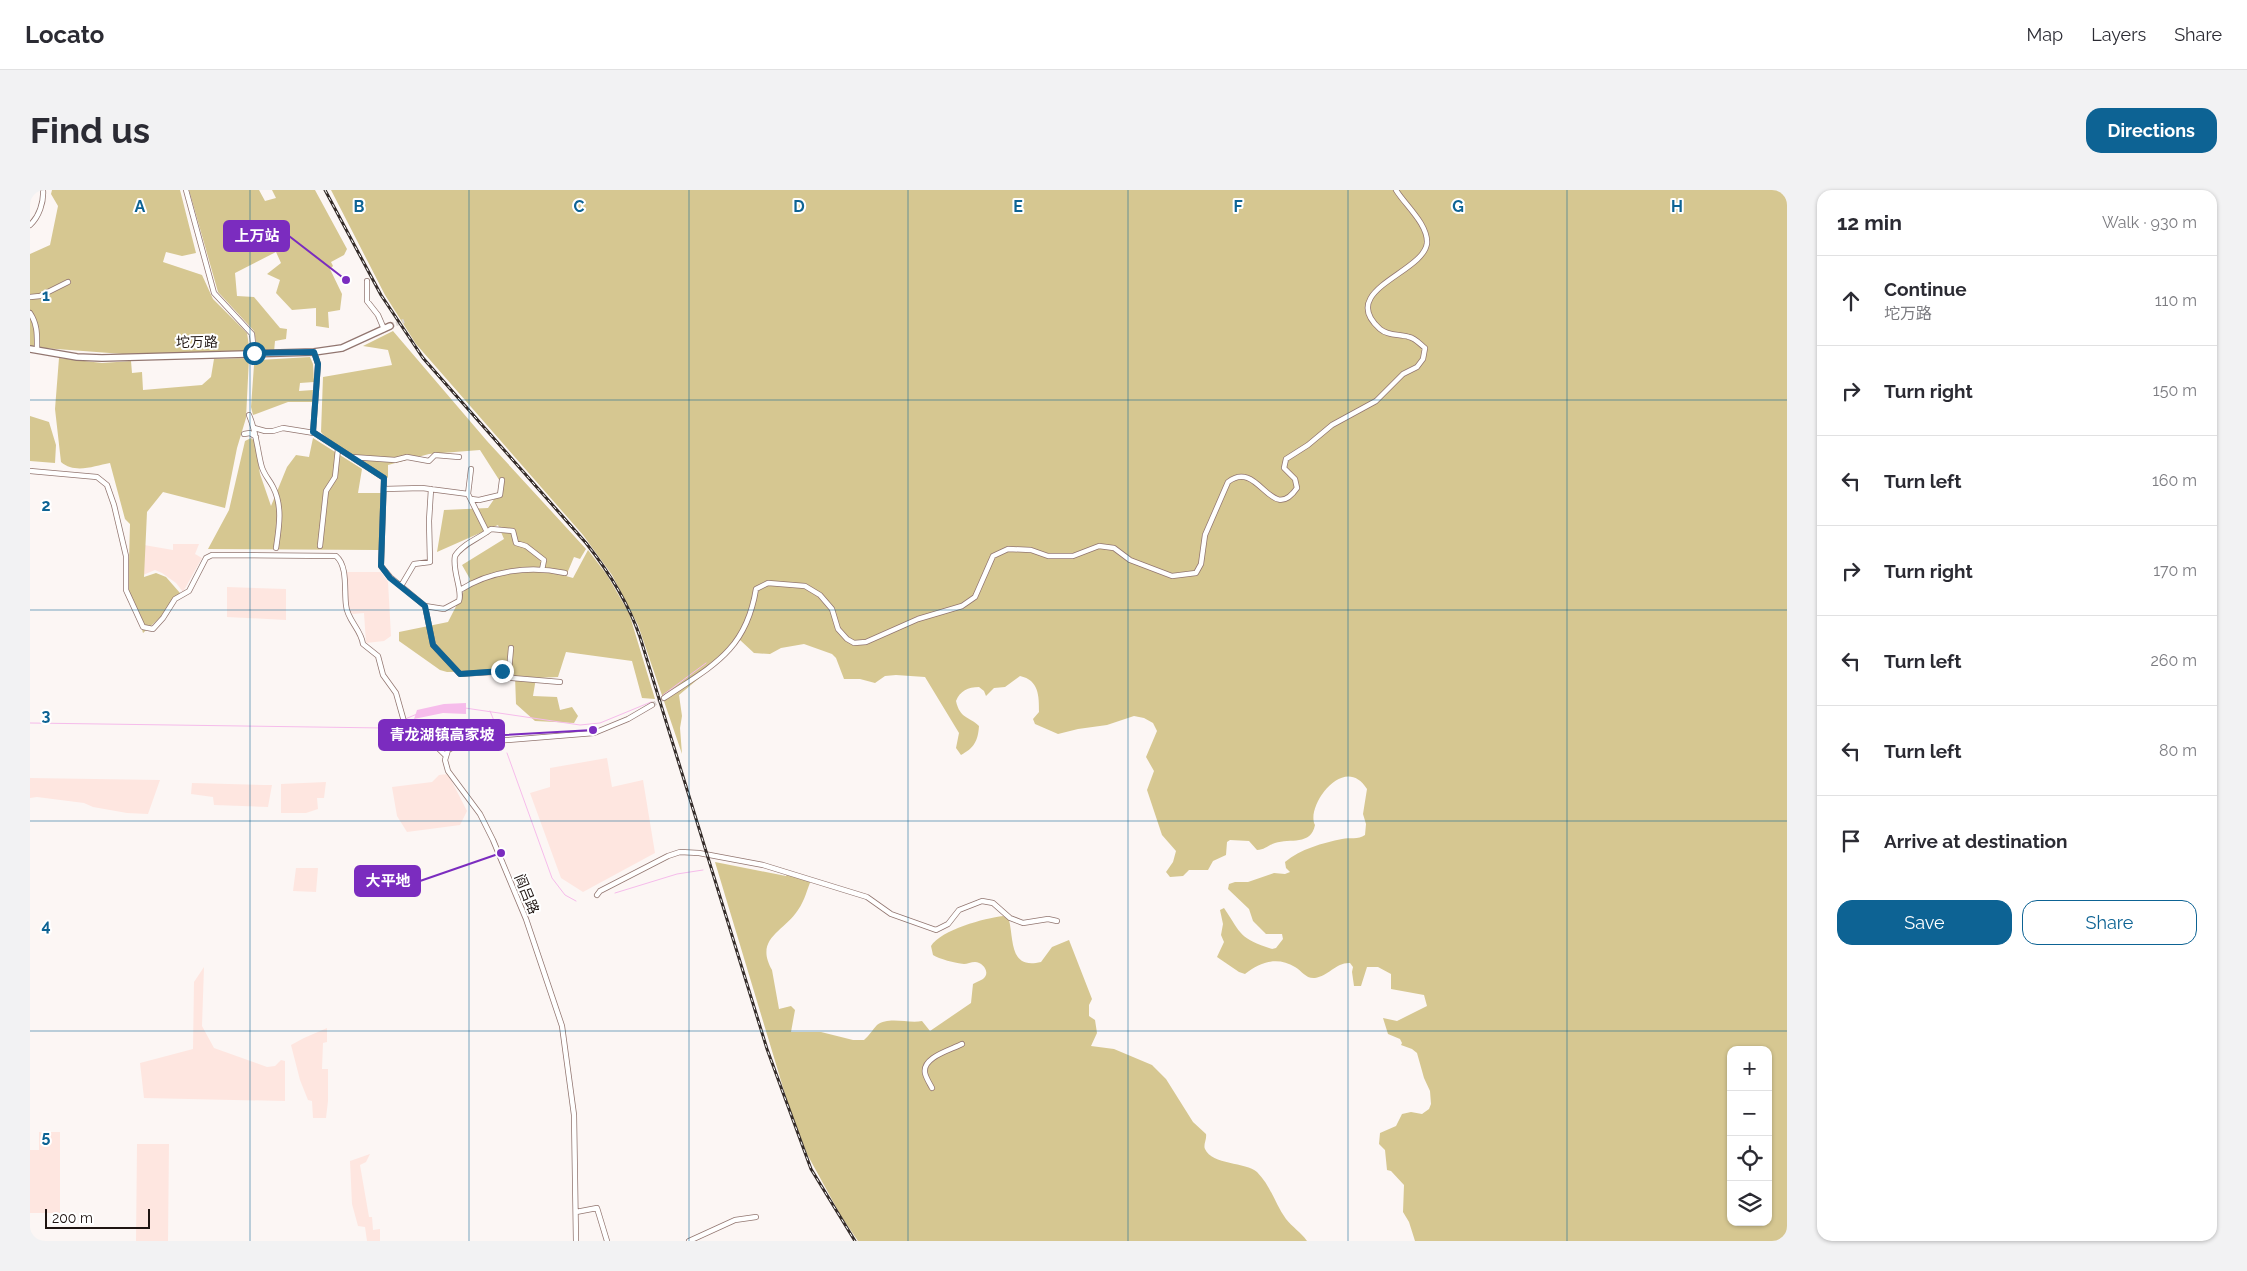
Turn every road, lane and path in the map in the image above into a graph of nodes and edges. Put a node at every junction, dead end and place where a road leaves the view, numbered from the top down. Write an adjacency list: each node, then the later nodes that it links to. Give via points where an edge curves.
1 (43, 190): 4 (street, via 38,213)
2 (186, 190): 14 (street, via 214,293 252,334)
3 (1396, 190): 41 (street, via 1422,227 1427,242 1419,258 1375,292 1368,309 1369,316 1382,331 1411,337 1425,348 1423,359 1376,401 1332,426 1286,459 1284,468 1295,479 1297,488 1292,495 1284,499 1271,498 1246,476 1238,476 1228,482 1205,536 1201,564 1196,573 1172,576 1130,560 1114,548 1099,546 1073,556 1048,556 1031,550 1008,549 993,556 975,597 962,606 918,619 866,642 854,643 838,630 832,609 820,595 805,586 768,583 756,589 744,632 724,657)
4 (30, 225)
5 (367, 281): 10 (street, via 367,301)
6 (68, 282): 7 (street, via 40,296)
7 (30, 297)
8 (30, 313): 12 (street, via 38,332)
9 (390, 326): 10 (main road, 坨万路)
10 (384, 330): 13 (main road, 坨万路, via 342,348)
11 (30, 349): 12 (main road, 坨万路)
12 (37, 350): 14 (main road, 坨万路, via 96,358)
13 (314, 352): 14 (main road, 坨万路); 17 (street, via 318,364)
14 (254, 353)
15 (248, 415): 16 (street)
16 (254, 428): 17 (street); 19 (street)
17 (314, 433): 20 (street)
18 (244, 434): 19 (street)
19 (256, 437): 32 (street, via 264,475 279,501)
20 (338, 449): 21 (street); 31 (street, via 335,476 326,491)
21 (350, 456): 22 (street, via 395,460 407,457 429,461 435,456); 26 (street, via 384,478)
22 (459, 457)
23 (471, 469): 28 (street)
24 (30, 470): 43 (street, via 96,477 107,485 126,556 126,590 143,627 153,629 175,599 188,590 206,558 212,555 336,556 341,560 343,569 348,615 362,634 363,644 378,656 382,675 396,693 405,725 420,740 433,743)
25 (502, 480): 29 (street, via 500,495)
26 (384, 489): 27 (street); 35 (street, via 381,566)
27 (431, 489): 28 (street); 35 (street, via 430,562 414,564)
28 (468, 494): 29 (street)
29 (471, 500): 30 (street)
30 (487, 532): 33 (street, via 496,528 513,531 516,544 526,546 544,560); 36 (street, via 455,556 455,578)
31 (320, 546)
32 (276, 548)
33 (542, 570): 34 (street); 36 (street, via 521,570 488,577)
34 (565, 573)
35 (402, 586): 37 (street)
36 (460, 590): 37 (street, via 459,601 444,609)
37 (425, 606): 39 (street, via 433,645 460,674)
38 (511, 648): 39 (street)
39 (509, 671): 40 (street, via 512,678)
40 (560, 682)
41 (664, 698)
42 (652, 705): 43 (street, via 594,733 459,744 450,748)
43 (446, 756): 48 (street, 阎吕路, via 448,771 480,814 493,840 526,919 562,1026 574,1115)
44 (597, 895): 45 (street, via 680,852 736,859 820,882 866,898 891,914 936,930 948,924 959,910 982,901 993,903 1010,918 1023,923 1048,919)
45 (1057, 921)
46 (962, 1044): 47 (street, via 927,1063 925,1072)
47 (932, 1088)
48 (576, 1212): 50 (street, 阎吕路); 51 (street, via 597,1208)
49 (756, 1217): 52 (street, via 735,1220)
50 (576, 1241)
51 (607, 1241)
52 (689, 1241)

